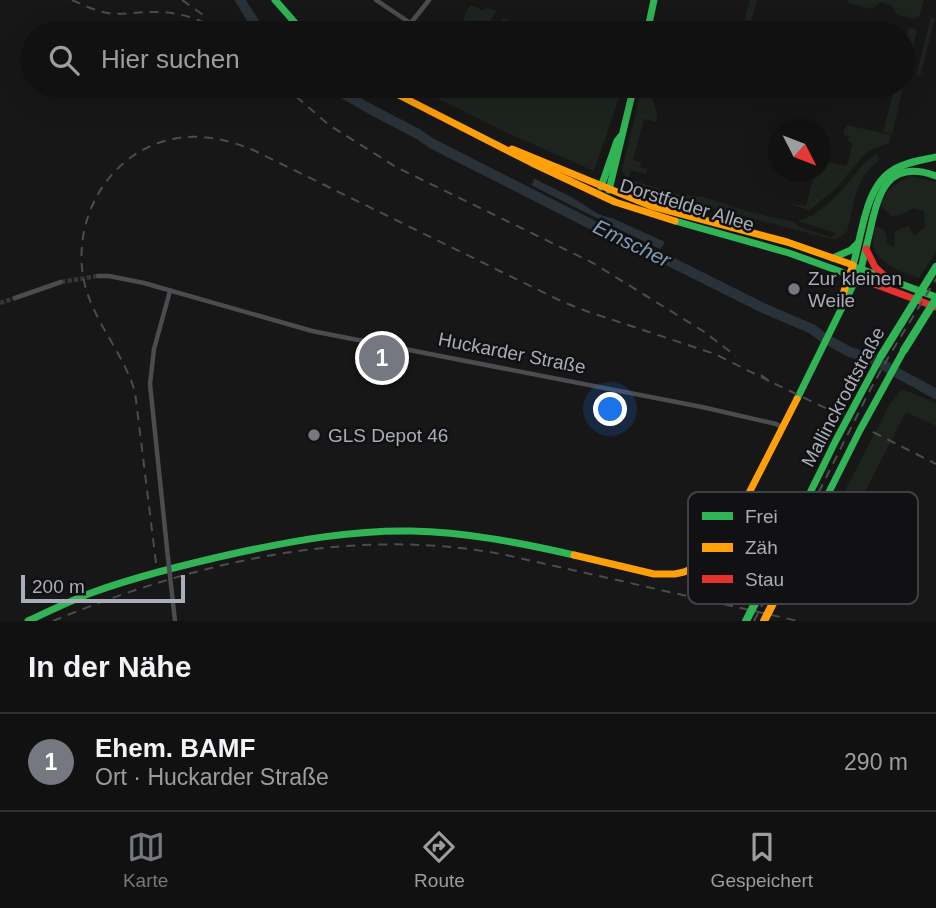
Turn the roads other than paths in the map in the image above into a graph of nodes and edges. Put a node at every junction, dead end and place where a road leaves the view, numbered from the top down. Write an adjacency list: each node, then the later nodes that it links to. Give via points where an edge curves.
1 (275, 0): 5 (main road)
2 (376, 0): 6 (street)
3 (429, 0): 7 (street)
4 (654, 0): 8 (main road)
5 (293, 21)
6 (406, 21)
7 (412, 21)
8 (650, 21)
9 (404, 98): 11 (main road, Dorstfelder Allee)
10 (631, 98): 12 (main road)
11 (473, 134): 15 (main road, Dorstfelder Allee); 17 (main road, Dorstfelder Allee)
12 (622, 134): 15 (main road); 16 (main road)
13 (936, 157): 18 (main road, via 906,163 886,174 867,204)
14 (936, 176): 19 (main road, via 908,172 888,181 874,206)
15 (601, 186): 16 (main road, Dorstfelder Allee); 17 (main road)
16 (610, 190): 17 (main road); 20 (main road, Dorstfelder Allee, via 668,212)
17 (602, 196): 24 (main road, Dorstfelder Allee)
18 (860, 240): 20 (main road); 21 (main road)
19 (866, 250): 21 (main road); 25 (main road)
20 (833, 258): 21 (main road, Dorstfelder Allee)
21 (857, 267): 24 (main road); 25 (main road)
22 (936, 267): 33 (main road, Mallinckrodtstraße, bridge, via 881,356)
23 (98, 276): 27 (street, Huckarder Straße)
24 (854, 277): 30 (main road); 31 (main road)
25 (888, 279): 29 (main road)
26 (61, 282): 28 (street)
27 (170, 291): 31 (street, Huckarder Straße, via 312,331 702,407); 39 (street, bridge, via 150,384)
28 (15, 298)
29 (936, 298): 34 (main road, Mallinckrodtstraße, bridge, via 877,396)
30 (936, 307)
31 (782, 427): 32 (main road)
32 (749, 492)
33 (810, 492)
34 (829, 492)
35 (688, 571): 38 (main road, via 654,574 478,536 363,532 300,540 177,567 94,592)
36 (755, 604): 40 (main road, Mallinckrodtstraße, bridge)
37 (773, 604): 41 (main road, Mallinckrodtstraße, bridge)
38 (28, 621)
39 (175, 621)
40 (746, 621)
41 (764, 621)

